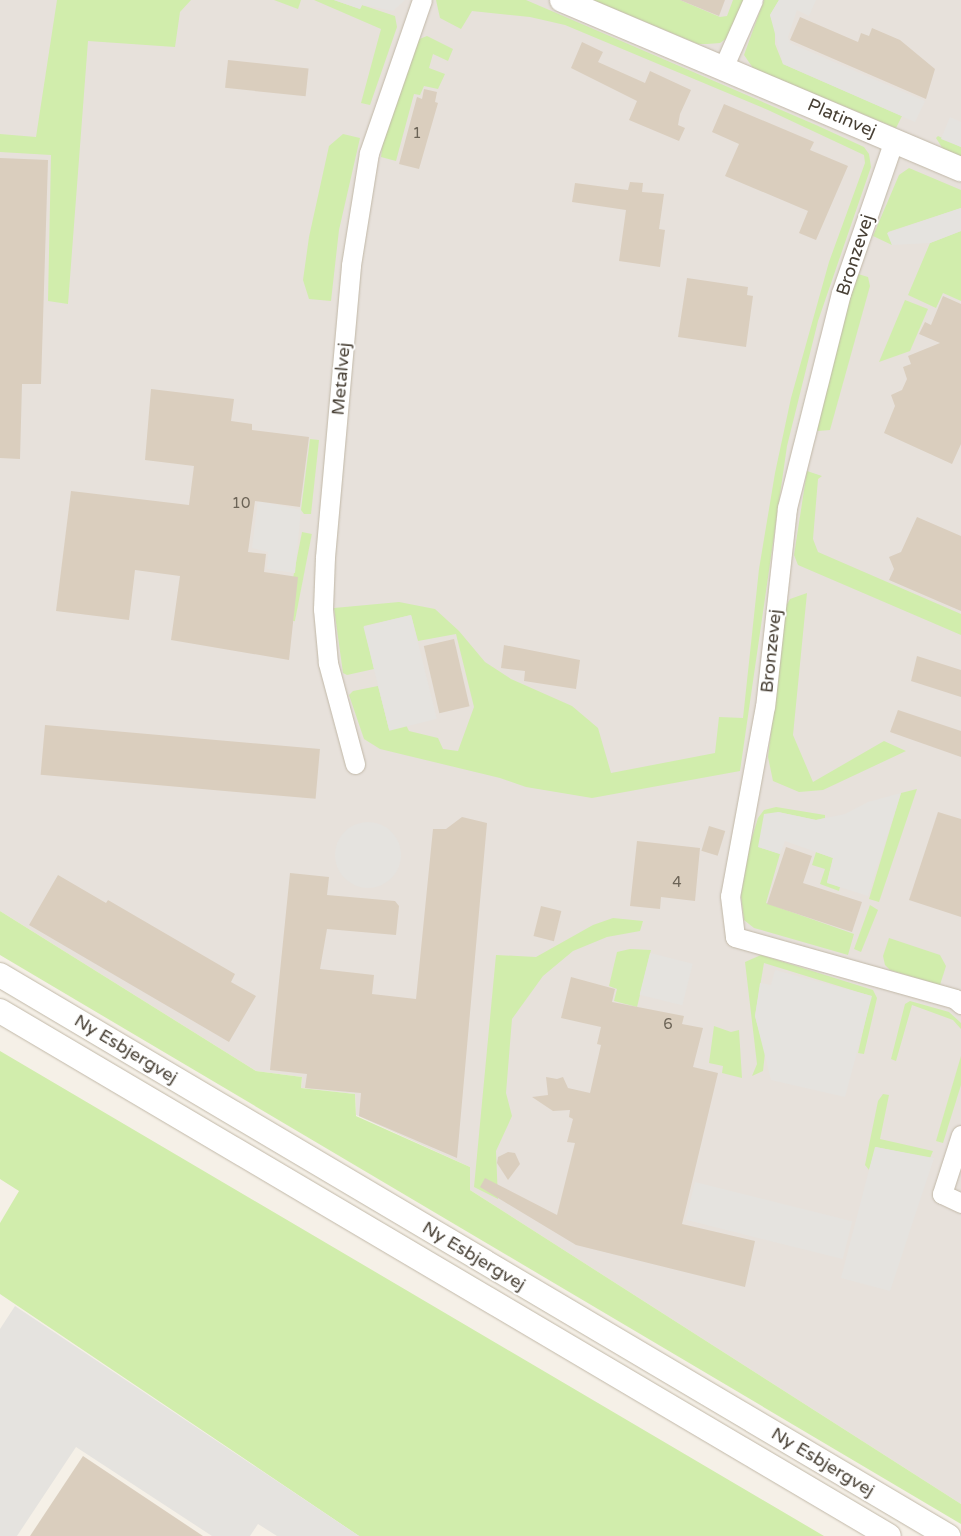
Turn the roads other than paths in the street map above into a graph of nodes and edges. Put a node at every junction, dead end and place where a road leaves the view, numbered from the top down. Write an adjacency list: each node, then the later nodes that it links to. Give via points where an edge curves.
1 (422, 0): 7 (street, Metalvej, via 369,152 351,266 328,527 323,608 328,663)
2 (562, 0): 4 (street, Platinvej)
3 (754, 0): 4 (street)
4 (723, 68): 5 (street, Platinvej)
5 (894, 140): 6 (street, Platinvej); 9 (street, Bronzevej, via 841,293 787,508 765,706 730,896 735,937 955,999)
6 (961, 169)
7 (355, 764)
8 (0, 975): 14 (street, Ny Esbjergvej)
9 (961, 1004)
10 (0, 1011): 13 (street, Ny Esbjergvej)
11 (961, 1135): 12 (street, via 942,1194)
12 (961, 1203)
13 (889, 1536)
14 (948, 1536)

